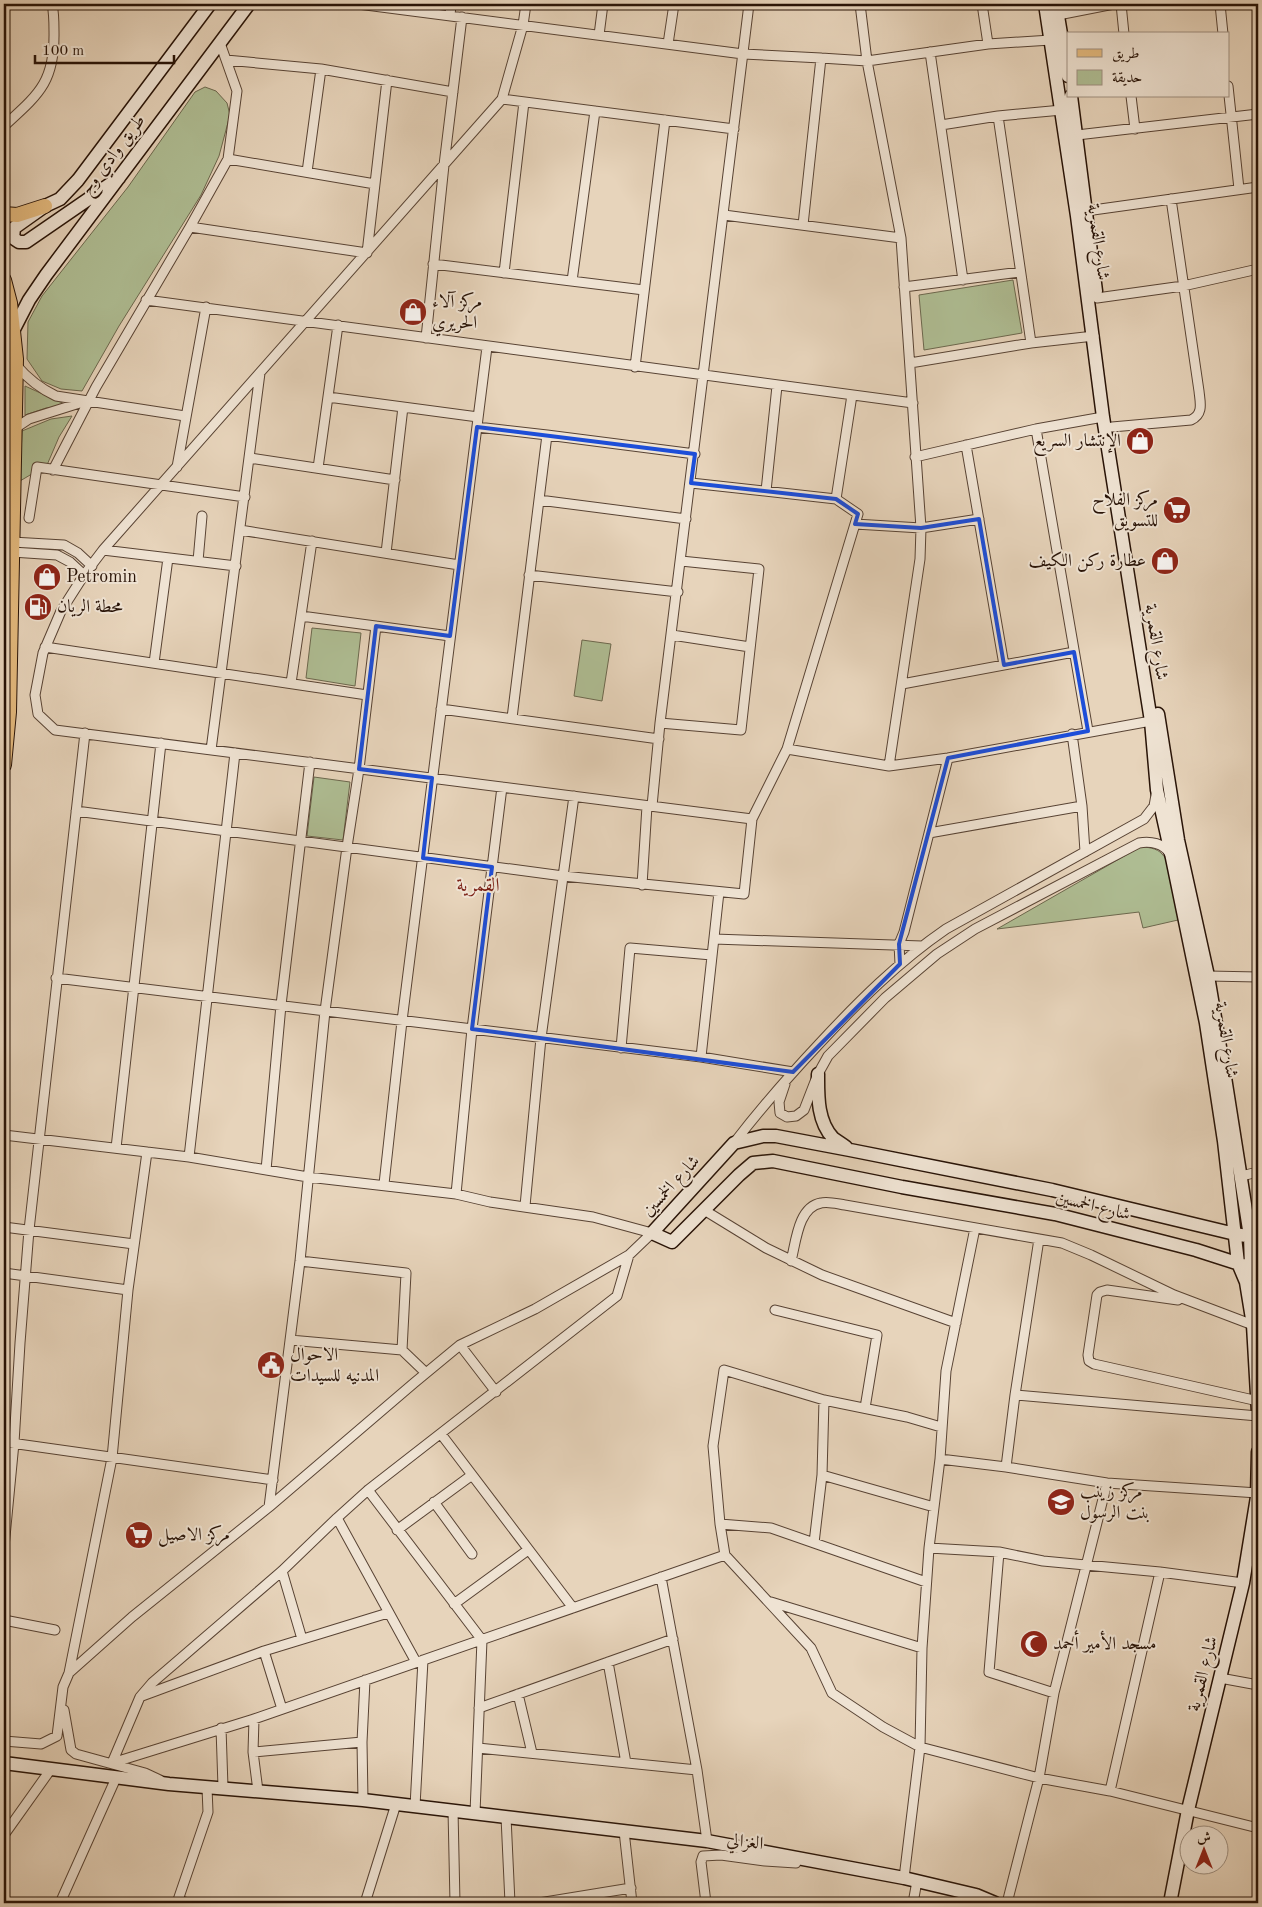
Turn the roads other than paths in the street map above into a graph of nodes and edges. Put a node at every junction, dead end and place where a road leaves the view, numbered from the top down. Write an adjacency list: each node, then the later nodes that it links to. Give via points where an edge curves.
1 (52, 4): 49 (street, via 54,49 49,76 35,97)
2 (210, 4): 61 (street, طريق وادي وج, via 78,180 60,199)
3 (249, 4): 25 (street, طريق وادي وج)
4 (358, 4): 16 (street)
5 (451, 4): 18 (street)
6 (526, 4): 20 (street)
7 (603, 4): 23 (street)
8 (674, 4): 26 (street)
9 (749, 4): 29 (street)
10 (860, 4): 32 (street)
11 (982, 4): 27 (street)
12 (1046, 4): 24 (street, شارع القمرية)
13 (1114, 4): 17 (street)
14 (1121, 4): 21 (street)
15 (1220, 4): 22 (street)
16 (407, 7): 18 (street)
17 (1057, 9): 34 (street)
18 (450, 16): 19 (street)
19 (462, 17): 20 (street); 36 (street)
20 (522, 25): 23 (street); 40 (street)
21 (1124, 32)
22 (1223, 32)
23 (598, 35): 26 (street)
24 (1051, 40): 27 (street); 42 (street, شارع القمرية)
25 (220, 43): 31 (street); 56 (street, طريق وادي وج)
26 (668, 44): 29 (street)
27 (988, 44): 28 (street)
28 (930, 52): 32 (street); 48 (street)
29 (743, 54): 30 (street); 50 (street)
30 (821, 58): 32 (street); 65 (street)
31 (226, 60): 33 (street); 53 (street, via 236,92)
32 (867, 61): 67 (street)
33 (321, 69): 35 (street); 55 (street)
34 (1067, 70)
35 (387, 80): 36 (street); 57 (street)
36 (453, 92): 54 (street)
37 (1071, 98): 52 (street)
38 (1131, 98): 51 (street)
39 (1230, 98): 46 (street)
40 (502, 99): 41 (street); 54 (street)
41 (524, 102): 43 (street); 72 (street)
42 (1062, 110): 45 (street); 85 (street, شارع القمرية)
43 (595, 111): 47 (street); 75 (street)
44 (1258, 114): 46 (street)
45 (998, 116): 48 (street); 71 (street)
46 (1232, 118): 51 (street); 59 (street)
47 (665, 120): 50 (street); 78 (street)
48 (941, 125): 74 (street)
49 (4, 126)
50 (734, 129): 64 (street)
51 (1135, 129): 52 (street)
52 (1077, 135): 62 (street)
53 (228, 158): 55 (street); 66 (street)
54 (444, 165): 68 (street); 69 (street)
55 (307, 172): 57 (street)
56 (119, 178): 61 (street, طريق وادي وج, via 26,242 16,241 12,235 14,228); 84 (street, طريق وادي وج, via 35,292)
57 (375, 184): 68 (street)
58 (1258, 187): 59 (street)
59 (1239, 189): 60 (street)
60 (1171, 199): 62 (street); 76 (street)
61 (46, 206): 63 (main road, via 17,215)
62 (1086, 211): 79 (street)
63 (4, 214)
64 (724, 215): 65 (street); 93 (street)
65 (803, 225): 67 (street)
66 (190, 228): 68 (street); 80 (street)
67 (901, 238): 77 (street)
68 (367, 253): 82 (street)
69 (433, 264): 72 (street); 86 (street)
70 (1258, 269): 76 (street)
71 (1020, 272): 74 (street); 87 (street)
72 (504, 273): 75 (street)
73 (4, 280): 84 (main road)
74 (963, 280): 77 (street)
75 (572, 281): 78 (street)
76 (1183, 286): 79 (street); 103 (street, via 1200,412 1192,420)
77 (904, 287): 89 (street)
78 (644, 290): 91 (street)
79 (1096, 298): 103 (street)
80 (146, 300): 81 (street); 97 (street)
81 (206, 307): 82 (street); 100 (street)
82 (307, 321): 83 (street); 92 (street)
83 (338, 325): 86 (street); 96 (street)
84 (13, 331): 90 (main road)
85 (1094, 336): 87 (street); 101 (street, شارع القمرية)
86 (426, 338): 88 (street)
87 (1031, 343): 89 (street)
88 (487, 347): 91 (street); 102 (street)
89 (910, 363): 98 (street)
90 (16, 365): 97 (street, via 39,388 56,396); 105 (main road)
91 (634, 367): 93 (street)
92 (260, 373): 111 (street); 112 (street)
93 (704, 376): 94 (street); 109 (street)
94 (777, 386): 95 (street); 118 (street)
95 (852, 395): 98 (street); 120 (street)
96 (328, 397): 99 (street); 113 (street)
97 (88, 400): 100 (street); 105 (street, via 30,419); 114 (street)
98 (913, 403): 110 (street)
99 (403, 407): 102 (street); 115 (street)
100 (185, 416): 112 (street)
101 (1103, 416): 106 (street); 157 (street, شارع القمرية)
102 (478, 417): 104 (street)
103 (1112, 426): 197 (street, via 1178,840)
104 (477, 427): 107 (street); 136 (street)
105 (14, 429): 130 (main road)
106 (1036, 429): 108 (street); 148 (street)
107 (547, 435): 109 (street); 121 (street)
108 (966, 445): 110 (street); 125 (street)
109 (695, 454): 116 (street)
110 (915, 457): 127 (street)
111 (250, 458): 113 (street); 119 (street)
112 (177, 467): 117 (street)
113 (318, 468): 115 (street)
114 (53, 470): 117 (street); 123 (street, via 37,467)
115 (395, 480): 132 (street)
116 (691, 483): 118 (street); 124 (street)
117 (161, 485): 119 (street); 131 (street)
118 (766, 491): 120 (street)
119 (245, 497): 128 (street)
120 (836, 499): 126 (street, via 858,514)
121 (539, 500): 124 (street); 140 (street)
122 (202, 516): 135 (street)
123 (29, 518)
124 (686, 519): 134 (street)
125 (980, 519): 127 (street); 150 (street)
126 (855, 524): 127 (street); 164 (street)
127 (921, 528): 153 (street, via 920,559)
128 (240, 530): 129 (street); 138 (street)
129 (312, 541): 132 (street); 142 (street)
130 (12, 547): 137 (street, via 64,545); 139 (street, via 57,555); 169 (main road, via 9,712)
131 (103, 550): 133 (street); 137 (street)
132 (386, 553): 136 (street)
133 (168, 558): 135 (street); 149 (street)
134 (681, 560): 141 (street); 146 (street, via 759,569)
135 (198, 562): 138 (street)
136 (459, 565): 145 (street)
137 (92, 566): 139 (street)
138 (236, 566): 151 (street)
139 (84, 575): 147 (street, via 60,611)
140 (530, 575): 141 (street); 156 (street)
141 (678, 592): 144 (street)
142 (301, 616): 143 (street); 152 (street)
143 (376, 626): 145 (street); 154 (street)
144 (672, 635): 146 (street); 158 (street)
145 (450, 636): 155 (street)
146 (750, 646): 158 (street, via 741,730)
147 (46, 647): 149 (street); 160 (street, via 35,695 38,714 55,730)
148 (1074, 652): 150 (street); 159 (street)
149 (154, 663): 151 (street)
150 (1004, 665): 153 (street)
151 (221, 673): 152 (street); 165 (street)
152 (292, 683): 154 (street)
153 (902, 684): 170 (street)
154 (367, 695): 171 (street)
155 (441, 710): 156 (street); 172 (street)
156 (512, 718): 162 (street)
157 (1151, 721): 159 (street); 174 (street, شارع القمرية)
158 (660, 723): 162 (street)
159 (1088, 731): 161 (street)
160 (84, 733): 163 (street); 178 (street)
161 (1072, 734): 167 (street); 177 (street)
162 (659, 739): 176 (street)
163 (161, 743): 165 (street); 180 (street)
164 (786, 749): 170 (street); 179 (street)
165 (211, 750): 166 (street)
166 (235, 753): 168 (street); 181 (street)
167 (948, 758): 170 (street); 182 (street)
168 (310, 762): 171 (street); 183 (street)
169 (4, 765)
170 (890, 766)
171 (359, 769): 172 (street); 184 (street)
172 (432, 778): 173 (street); 186 (street)
173 (502, 787): 175 (street); 188 (street)
174 (1156, 790): 185 (street, via 1154,806 1144,819); 187 (street, شارع القمرية)
175 (574, 796): 176 (street); 189 (street)
176 (649, 806): 179 (street); 190 (street)
177 (1082, 806): 182 (street); 185 (street)
178 (76, 811): 180 (street); 199 (street)
179 (752, 819): 191 (street, via 744,894)
180 (152, 821): 181 (street); 200 (street)
181 (226, 831): 183 (street); 201 (street)
182 (929, 833): 193 (street)
183 (300, 841): 184 (street); 202 (street)
184 (346, 847): 186 (street); 203 (street)
185 (1085, 852): 194 (street, via 946,929)
186 (423, 858): 188 (street); 204 (street)
187 (1172, 858): 210 (street, via 1168,850 1157,843 1139,842 975,929 937,954 885,998 828,1056); 230 (street, شارع القمرية, via 1206,1023 1226,1150)
188 (492, 867): 189 (street); 205 (street)
189 (563, 876): 190 (street); 206 (street)
190 (642, 885): 191 (street)
191 (719, 892): 192 (street)
192 (714, 939): 193 (street); 195 (street)
193 (899, 944): 194 (street); 196 (street)
194 (922, 946): 196 (street)
195 (712, 955): 207 (street, via 630,948); 208 (street)
196 (900, 964): 209 (street)
197 (1208, 976): 198 (street); 220 (street)
198 (1258, 977)
199 (56, 978): 200 (street); 212 (street)
200 (134, 987): 201 (street); 214 (street)
201 (207, 996): 202 (street); 217 (street)
202 (281, 1006): 203 (street); 218 (street)
203 (325, 1011): 204 (street); 221 (street)
204 (402, 1021): 205 (street); 222 (street)
205 (472, 1029): 206 (street); 223 (street)
206 (542, 1038): 207 (street); 224 (street)
207 (621, 1048): 208 (street)
208 (701, 1058): 209 (street)
209 (793, 1072): 210 (street, via 779,1102 780,1113 787,1117 796,1116 804,1110); 213 (street, via 763,1104)
210 (818, 1074): 215 (street, via 824,1124 833,1138)
211 (4, 1135): 212 (street)
212 (39, 1138): 214 (street); 228 (street)
213 (734, 1143): 215 (street, شارع الخمسين, via 776,1136); 229 (street, شارع الخمسين)
214 (116, 1148): 216 (street)
215 (850, 1150): 230 (street, شارع الخمسين, via 1052,1190)
216 (147, 1152): 217 (street); 233 (street)
217 (189, 1157): 218 (street)
218 (266, 1170): 221 (street)
219 (1258, 1172): 220 (street)
220 (1241, 1176): 231 (street)
221 (308, 1177): 222 (street); 235 (street)
222 (384, 1184): 223 (street)
223 (456, 1194): 224 (street)
224 (525, 1206): 229 (street, via 593,1217)
225 (704, 1210): 229 (street, شارع الخمسين, via 672,1242); 236 (street); 237 (street, شارع الخمسين, via 754,1163 773,1161 1055,1214)
226 (4, 1227): 228 (street)
227 (975, 1228): 232 (street); 236 (street, via 821,1202 804,1214); 246 (street)
228 (29, 1230): 233 (street); 240 (street)
229 (652, 1233): 234 (street)
230 (1235, 1234): 231 (street, شارع الخمسين); 237 (street, شارع القمرية)
231 (1254, 1237): 238 (street)
232 (1040, 1239): 243 (street, via 1062,1243); 252 (street)
233 (134, 1244): 242 (street)
234 (629, 1255): 248 (street, via 534,1309); 251 (street, via 617,1296)
235 (300, 1260): 247 (street); 249 (street, via 406,1273)
236 (792, 1260): 246 (street, via 822,1276)
237 (1238, 1263): 238 (street, شارع الخمسين); 241 (street, شارع القمرية)
238 (1255, 1268): 241 (street, شارع القمرية)
239 (4, 1273): 240 (street)
240 (25, 1276): 242 (street); 260 (street)
241 (1246, 1282): 245 (street, شارع القمرية)
242 (128, 1290): 262 (street)
243 (1193, 1302): 245 (street); 254 (street, via 1106,1290 1100,1292 1088,1355 1090,1361)
244 (775, 1310): 255 (street, via 877,1335)
245 (1254, 1313): 254 (street, شارع القمرية)
246 (956, 1323): 257 (street, via 946,1371)
247 (290, 1340): 249 (street); 267 (street)
248 (460, 1345): 250 (street); 251 (street)
249 (402, 1350): 250 (street)
250 (426, 1373): 272 (street)
251 (496, 1392): 258 (street)
252 (1015, 1395): 256 (street); 264 (street)
253 (824, 1400): 255 (street); 266 (street); 276 (street, via 724,1370 713,1446)
254 (1258, 1406)
255 (865, 1408): 257 (street)
256 (1258, 1416)
257 (942, 1427): 263 (street)
258 (441, 1434): 265 (street); 269 (street)
259 (4, 1442): 260 (street)
260 (14, 1443): 262 (street); 274 (street)
261 (1258, 1452): 270 (street, شارع القمرية)
262 (112, 1458): 267 (street); 304 (street)
263 (940, 1459): 264 (street); 273 (street)
264 (1006, 1467): 268 (street)
265 (472, 1475): 271 (street); 281 (street)
266 (822, 1475): 273 (street); 278 (street)
267 (272, 1480): 272 (street)
268 (1107, 1483): 270 (street); 285 (street)
269 (368, 1490): 275 (street); 277 (street)
270 (1258, 1493): 290 (street, شارع القمرية)
271 (434, 1502): 277 (street); 283 (street)
272 (269, 1507): 304 (street, via 132,1617)
273 (934, 1507): 280 (street)
274 (6, 1508): 279 (street)
275 (336, 1518): 286 (street); 294 (street)
276 (720, 1524): 278 (street, via 771,1528); 284 (street)
277 (397, 1530): 292 (street)
278 (814, 1544): 289 (street)
279 (4, 1547)
280 (929, 1548): 282 (street); 289 (street)
281 (528, 1550): 292 (street); 293 (street)
282 (999, 1552): 285 (street); 309 (street, via 989,1672)
283 (472, 1554)
284 (725, 1555): 288 (street); 291 (street)
285 (1086, 1565): 287 (street); 309 (street)
286 (282, 1571): 297 (street); 311 (street)
287 (1160, 1572): 290 (street); 333 (street)
288 (661, 1577): 293 (street); 298 (street)
289 (926, 1582): 300 (street)
290 (1243, 1583): 305 (street, شارع القمرية)
291 (770, 1602): 300 (street); 318 (street, via 811,1648 832,1693 882,1727)
292 (454, 1604): 299 (street)
293 (572, 1608): 299 (street)
294 (388, 1613): 297 (street); 302 (street)
295 (4, 1620): 296 (street)
296 (55, 1630)
297 (302, 1639): 301 (street)
298 (672, 1639): 303 (street); 326 (street)
299 (482, 1640): 302 (street); 312 (street)
300 (922, 1648): 318 (street)
301 (264, 1651): 311 (street); 313 (street)
302 (419, 1661): 306 (street); 336 (street)
303 (608, 1662): 310 (street); 324 (street)
304 (69, 1673): 308 (street)
305 (1220, 1678): 307 (street); 338 (street, شارع القمرية)
306 (365, 1680): 313 (street); 317 (street)
307 (1258, 1686)
308 (63, 1687): 316 (street, via 58,1736 41,1744); 323 (street, via 71,1750 81,1756)
309 (1054, 1693): 328 (street)
310 (518, 1694): 312 (street); 321 (street)
311 (140, 1696): 323 (street)
312 (479, 1708): 319 (street)
313 (282, 1709): 314 (street)
314 (254, 1719): 315 (street); 320 (street)
315 (221, 1728): 323 (street); 330 (street)
316 (4, 1741)
317 (362, 1742): 320 (street); 334 (street)
318 (920, 1747): 328 (street); 346 (street)
319 (478, 1748): 321 (street); 339 (street)
320 (253, 1752): 332 (street)
321 (532, 1753): 324 (street)
322 (4, 1763): 325 (street)
323 (112, 1763): 329 (street)
324 (626, 1763): 326 (street)
325 (51, 1769): 327 (street); 343 (street)
326 (697, 1770): 344 (street)
327 (116, 1778): 329 (street); 350 (street)
328 (1039, 1778): 333 (street); 360 (street)
329 (169, 1784): 331 (street)
330 (222, 1787): 331 (street); 332 (street)
331 (207, 1788): 349 (street, via 208,1812)
332 (258, 1791): 334 (street)
333 (1110, 1791): 338 (street)
334 (363, 1800): 335 (street)
335 (396, 1804): 336 (street); 352 (street)
336 (415, 1806): 337 (street)
337 (453, 1810): 339 (street); 353 (street)
338 (1188, 1810): 341 (street); 361 (street, شارع القمرية)
339 (475, 1813): 340 (street)
340 (506, 1817): 342 (street); 354 (street)
341 (1258, 1828)
342 (624, 1831): 344 (street); 347 (street)
343 (4, 1835)
344 (707, 1841): 345 (street)
345 (831, 1865): 346 (street); 357 (street, الغزالي, via 704,1856 701,1862)
346 (911, 1880): 348 (street); 358 (street)
347 (631, 1888): 355 (street); 356 (street)
348 (975, 1899): 359 (street)
349 (178, 1901): 351 (street)
350 (60, 1903)
351 (188, 1903)
352 (364, 1903)
353 (455, 1903)
354 (510, 1903)
355 (539, 1903)
356 (632, 1903)
357 (706, 1903)
358 (913, 1903)
359 (995, 1903)
360 (1007, 1903)
361 (1170, 1903)

